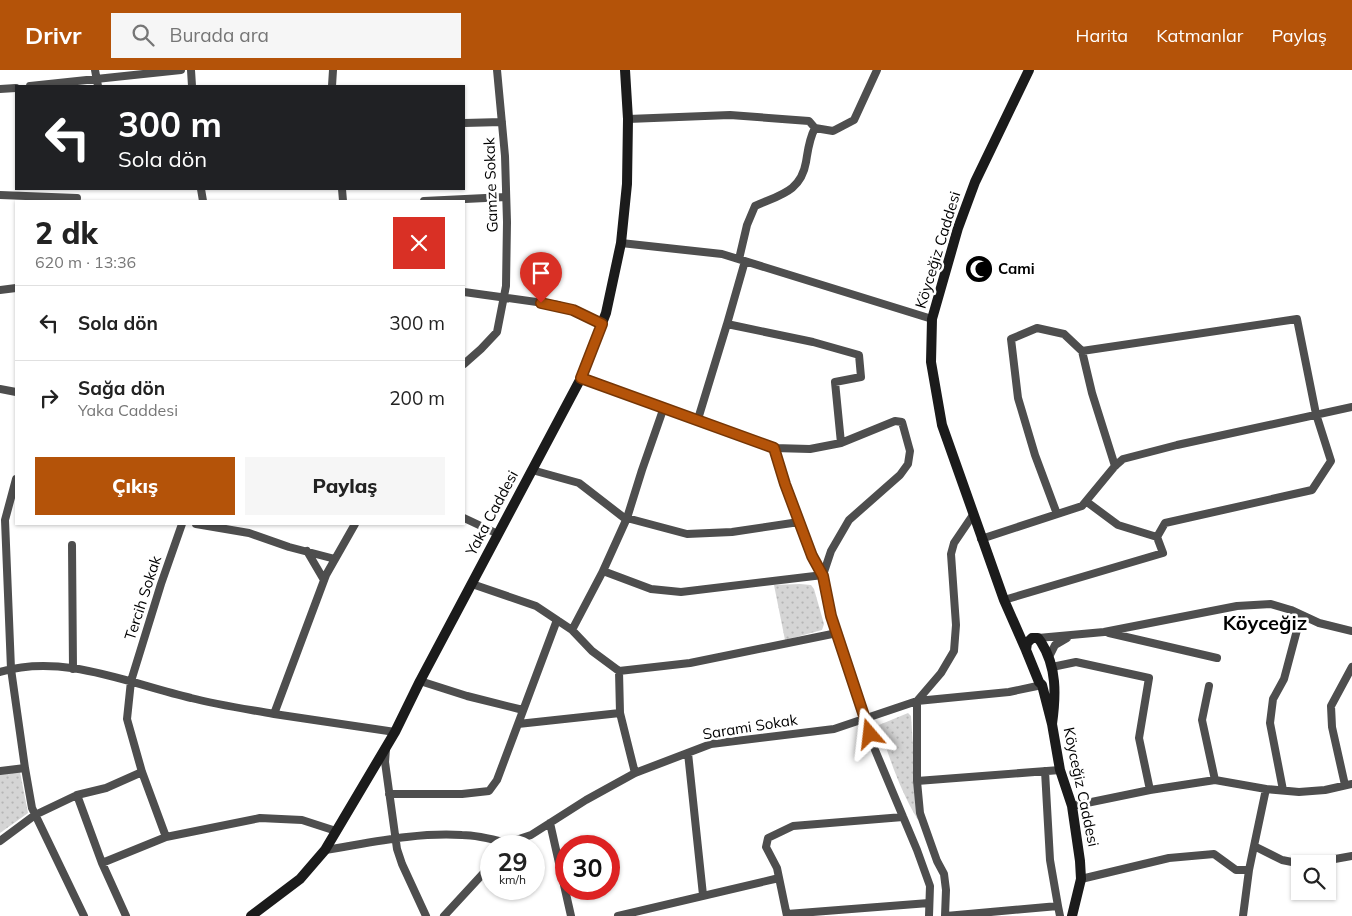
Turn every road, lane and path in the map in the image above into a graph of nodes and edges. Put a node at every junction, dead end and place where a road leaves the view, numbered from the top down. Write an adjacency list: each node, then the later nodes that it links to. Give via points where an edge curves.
1 (95, 70): 9 (street)
2 (181, 70): 9 (street)
3 (191, 70): 11 (street)
4 (333, 70): 12 (street)
5 (497, 70): 16 (street, Gamze Sokak)
6 (625, 70): 15 (street, Yaka Caddesi)
7 (877, 70): 18 (street, via 854,120 832,131)
8 (1030, 70): 29 (street, Köyceğiz Caddesi, via 975,182 958,228)
9 (97, 83): 10 (street)
10 (52, 85)
11 (192, 85)
12 (332, 85)
13 (15, 88): 14 (street)
14 (0, 89)
15 (628, 119): 18 (street, via 730,115 809,121); 23 (street, Yaka Caddesi, via 627,184)
16 (502, 122): 17 (street); 20 (street, Gamze Sokak)
17 (465, 123)
18 (815, 128): 24 (street, via 799,183 755,206 747,225)
19 (0, 195): 21 (street)
20 (506, 198): 22 (street); 28 (street, Gamze Sokak)
21 (76, 200)
22 (451, 200)
23 (621, 243): 24 (street, via 722,254); 30 (street, Yaka Caddesi)
24 (742, 260): 29 (street); 31 (street)
25 (15, 288): 26 (street)
26 (0, 290)
27 (465, 292): 28 (street)
28 (504, 298): 30 (street, via 558,305); 33 (street, Gamze Sokak, via 497,332)
29 (932, 320): 49 (street, Köyceğiz Caddesi, via 931,362 942,425)
30 (602, 324): 34 (street, Yaka Caddesi)
31 (726, 324): 40 (street); 41 (street, via 858,355 861,377 834,382)
32 (1082, 351): 39 (street, via 1296,319); 43 (street); 47 (street, via 1064,334 1037,328 1011,339 1018,398)
33 (465, 363)
34 (581, 378): 38 (street); 44 (street, Yaka Caddesi)
35 (0, 389): 36 (street)
36 (15, 392)
37 (1352, 407): 39 (street)
38 (664, 408): 40 (street); 51 (street)
39 (1316, 414): 43 (street, via 1168,448 1123,460); 57 (street, via 1330,461 1312,490 1165,523)
40 (698, 419): 42 (street)
41 (841, 443): 42 (street, via 810,449); 63 (street, via 895,421 902,422 910,450 908,464 900,476 848,520 831,550)
42 (774, 448): 52 (street)
43 (1115, 466): 46 (street)
44 (532, 470): 51 (street, via 579,483); 56 (street, Yaka Caddesi)
45 (15, 482): 48 (street)
46 (1087, 502): 47 (street); 57 (street, via 1118,525)
47 (1057, 514): 58 (street)
48 (3, 515): 80 (street)
49 (973, 515): 58 (street, Köyceğiz Caddesi); 90 (street, via 954,543 951,554 956,626 954,651 941,673)
50 (465, 518): 56 (street)
51 (627, 518): 52 (street, via 687,534 732,532); 62 (street)
52 (799, 522): 63 (street)
53 (182, 525): 85 (street, Tercih Sokak)
54 (202, 525): 60 (street, via 249,533)
55 (354, 525): 61 (street)
56 (498, 534): 65 (street, Yaka Caddesi)
57 (1157, 537): 66 (street, via 1163,553)
58 (982, 539): 66 (street, Köyceğiz Caddesi)
59 (72, 545): 81 (street)
60 (307, 552): 61 (street); 64 (street)
61 (335, 559): 64 (street)
62 (603, 571): 63 (street, via 651,589 681,592); 70 (street)
63 (823, 576): 73 (street)
64 (324, 580): 93 (street)
65 (472, 584): 69 (street, via 536,606); 86 (street, Yaka Caddesi)
66 (1004, 600): 68 (street, Köyceğiz Caddesi)
67 (1301, 615): 71 (street); 72 (street, via 1272,604 1237,606); 113 (street, via 1284,679 1273,699 1270,723)
68 (1012, 619): 75 (street, Köyceğiz Caddesi); 76 (street, Köyceğiz Caddesi)
69 (557, 620): 70 (street); 91 (street)
70 (572, 630): 82 (street, via 592,651)
71 (1352, 631)
72 (1104, 632): 74 (street); 77 (street)
73 (837, 633): 82 (street, via 690,663); 94 (street)
74 (1071, 636): 75 (street); 78 (street, via 1055,645)
75 (1037, 638): 76 (street, via 1028,641); 78 (street, via 1044,646)
76 (1026, 650): 84 (street, Köyceğiz Caddesi)
77 (1217, 658)
78 (1051, 667): 87 (street, via 1051,684); 96 (street, Köyceğiz Caddesi, via 1055,700); 112 (street, via 1076,662 1149,678 1139,738)
79 (1352, 667): 110 (street, via 1331,706 1332,727)
80 (11, 668): 81 (street); 83 (street); 100 (street)
81 (73, 669): 85 (street)
82 (619, 671): 92 (street)
83 (0, 672)
84 (1035, 672): 87 (street, Köyceğiz Caddesi); 89 (street, via 1032,680)
85 (130, 681): 93 (street, via 190,698); 104 (street, Tercih Sokak, via 127,718)
86 (420, 681): 91 (street); 97 (street, Yaka Caddesi)
87 (1042, 685): 89 (street, Sarami Sokak); 96 (street, Köyceğiz Caddesi)
88 (1209, 686): 107 (street, via 1202,720)
89 (1019, 690): 90 (street, Sarami Sokak)
90 (917, 701): 94 (street, Sarami Sokak); 108 (street)
91 (523, 710): 95 (street)
92 (620, 713): 95 (street); 105 (street)
93 (274, 714): 97 (street)
94 (866, 718): 99 (street, Sarami Sokak, via 834,728 711,744); 118 (street, via 875,750)
95 (518, 724): 114 (street, via 497,780 489,791)
96 (1052, 724): 101 (street, Köyceğiz Caddesi)
97 (395, 732): 98 (street, Yaka Caddesi)
98 (386, 744): 106 (street, Yaka Caddesi); 109 (street)
99 (688, 753): 105 (street, Sarami Sokak); 136 (street)
100 (25, 768): 103 (street); 117 (street)
101 (1060, 770): 102 (street); 116 (street, Köyceğiz Caddesi)
102 (1045, 771): 108 (street); 138 (street, via 1050,860)
103 (0, 772)
104 (142, 772): 115 (street, via 106,788); 123 (street, Tercih Sokak)
105 (635, 773): 119 (street, Sarami Sokak)
106 (368, 776): 109 (street, via 379,775); 120 (street, Yaka Caddesi)
107 (1215, 780): 111 (street); 112 (street)
108 (917, 781): 148 (street, via 920,813 944,874)
109 (388, 784): 114 (street)
110 (1349, 785): 113 (street, via 1299,792)
111 (1266, 788): 113 (street); 126 (street)
112 (1150, 790): 116 (street)
113 (1283, 790)
114 (389, 794): 124 (street)
115 (77, 795): 117 (street); 131 (street)
116 (1072, 806): 135 (street, Köyceğiz Caddesi)
117 (35, 815): 125 (street); 140 (street)
118 (903, 817): 134 (street, via 793,826 768,838 766,847); 137 (street, via 930,886)
119 (550, 823): 121 (street, Sarami Sokak); 145 (street)
120 (336, 831): 123 (street, via 302,820 260,818); 127 (street, Yaka Caddesi)
121 (531, 835)
122 (480, 836): 124 (street, via 461,834)
123 (166, 837): 131 (street)
124 (396, 839): 127 (street); 143 (street, via 402,864)
125 (0, 841)
126 (1254, 846): 130 (street); 132 (street)
127 (325, 850): 142 (street, Yaka Caddesi, via 300,879)
128 (1352, 856): 129 (street)
129 (1336, 859)
130 (1291, 862)
131 (102, 863): 141 (street)
132 (1249, 870): 135 (street, via 1236,870 1214,854 1169,858); 151 (street)
133 (480, 877): 144 (street)
134 (779, 878): 136 (street); 139 (street)
135 (1081, 878): 150 (street, Köyceğiz Caddesi)
136 (703, 895): 146 (street)
137 (929, 903): 139 (street); 147 (street)
138 (1058, 906): 148 (street); 149 (street)
139 (787, 915)
140 (84, 916)
141 (126, 916)
142 (252, 916)
143 (426, 916)
144 (444, 916)
145 (571, 916)
146 (618, 916)
147 (929, 916)
148 (946, 916)
149 (1060, 916)
150 (1072, 916)
151 (1243, 916)

